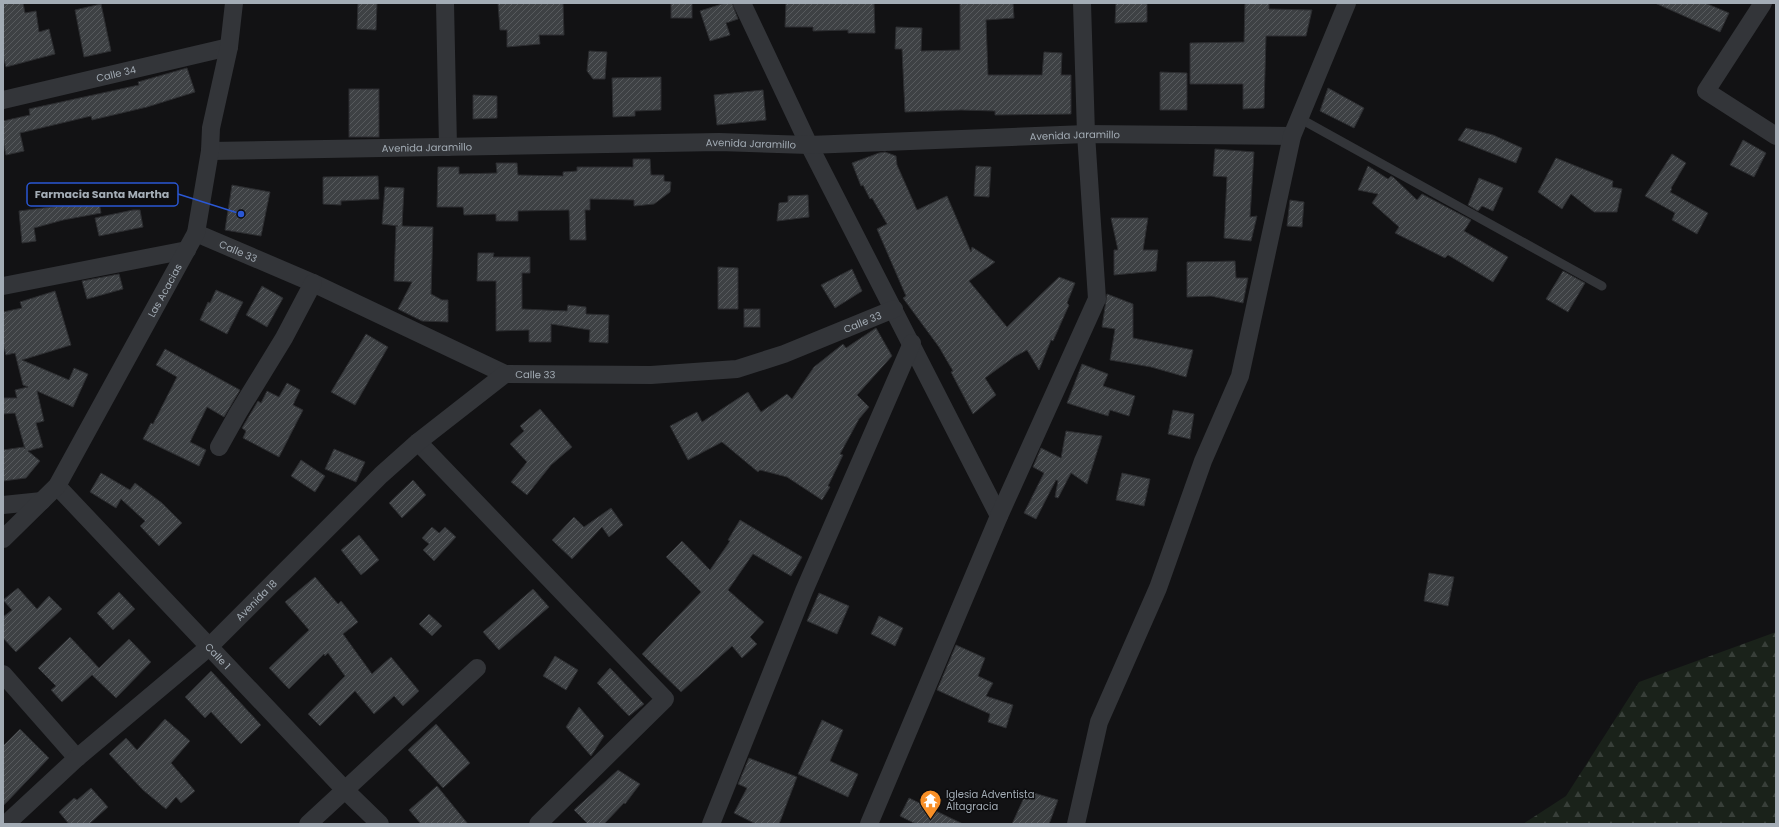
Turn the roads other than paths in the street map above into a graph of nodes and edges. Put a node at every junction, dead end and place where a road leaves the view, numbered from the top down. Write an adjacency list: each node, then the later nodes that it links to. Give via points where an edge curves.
1 (234, 3): 7 (street, Las Acacias)
2 (445, 3): 14 (street)
3 (742, 3): 13 (street)
4 (1082, 3): 10 (street)
5 (1347, 3): 9 (street)
6 (1763, 3): 12 (street, via 1706,91)
7 (229, 47): 8 (street, Calle 34); 15 (street, Las Acacias, via 211,128)
8 (3, 100)
9 (1300, 118): 11 (street); 20 (lane)
10 (1086, 134): 11 (street, Avenida Jaramillo); 13 (street, Avenida Jaramillo); 29 (street, via 1097,298)
11 (1292, 136): 42 (street, via 1240,376 1203,461 1158,588 1099,722)
12 (1776, 136)
13 (810, 145): 14 (street, Avenida Jaramillo, via 719,142); 21 (street)
14 (448, 147): 15 (street, Avenida Jaramillo)
15 (210, 151): 16 (street, Las Acacias)
16 (196, 233): 17 (street, Las Acacias); 18 (street, Calle 33)
17 (187, 250): 19 (street); 26 (street, Las Acacias)
18 (313, 283): 23 (street, Calle 33); 25 (street, via 284,338)
19 (3, 286)
20 (1602, 286)
21 (894, 309): 22 (street); 23 (street, Calle 33, via 784,354 737,369 652,375)
22 (912, 343): 29 (street); 40 (street, via 804,591)
23 (505, 374): 24 (street, Avenida 18)
24 (418, 442): 31 (street, Avenida 18, via 381,475); 39 (street, via 665,699)
25 (219, 447)
26 (57, 486): 27 (street, Las Acacias); 31 (street, Calle 1)
27 (42, 501): 28 (street); 30 (street, Las Acacias)
28 (3, 505)
29 (999, 516): 41 (street)
30 (3, 539)
31 (209, 647): 34 (street, Avenida 18); 35 (street, Calle 1)
32 (477, 668): 35 (street)
33 (3, 674): 34 (street)
34 (77, 758): 36 (street, Avenida 18)
35 (345, 790): 37 (street); 38 (street, Calle 1)
36 (6, 824)
37 (308, 824)
38 (380, 824)
39 (538, 824)
40 (711, 824)
41 (869, 824)
42 (1076, 824)

